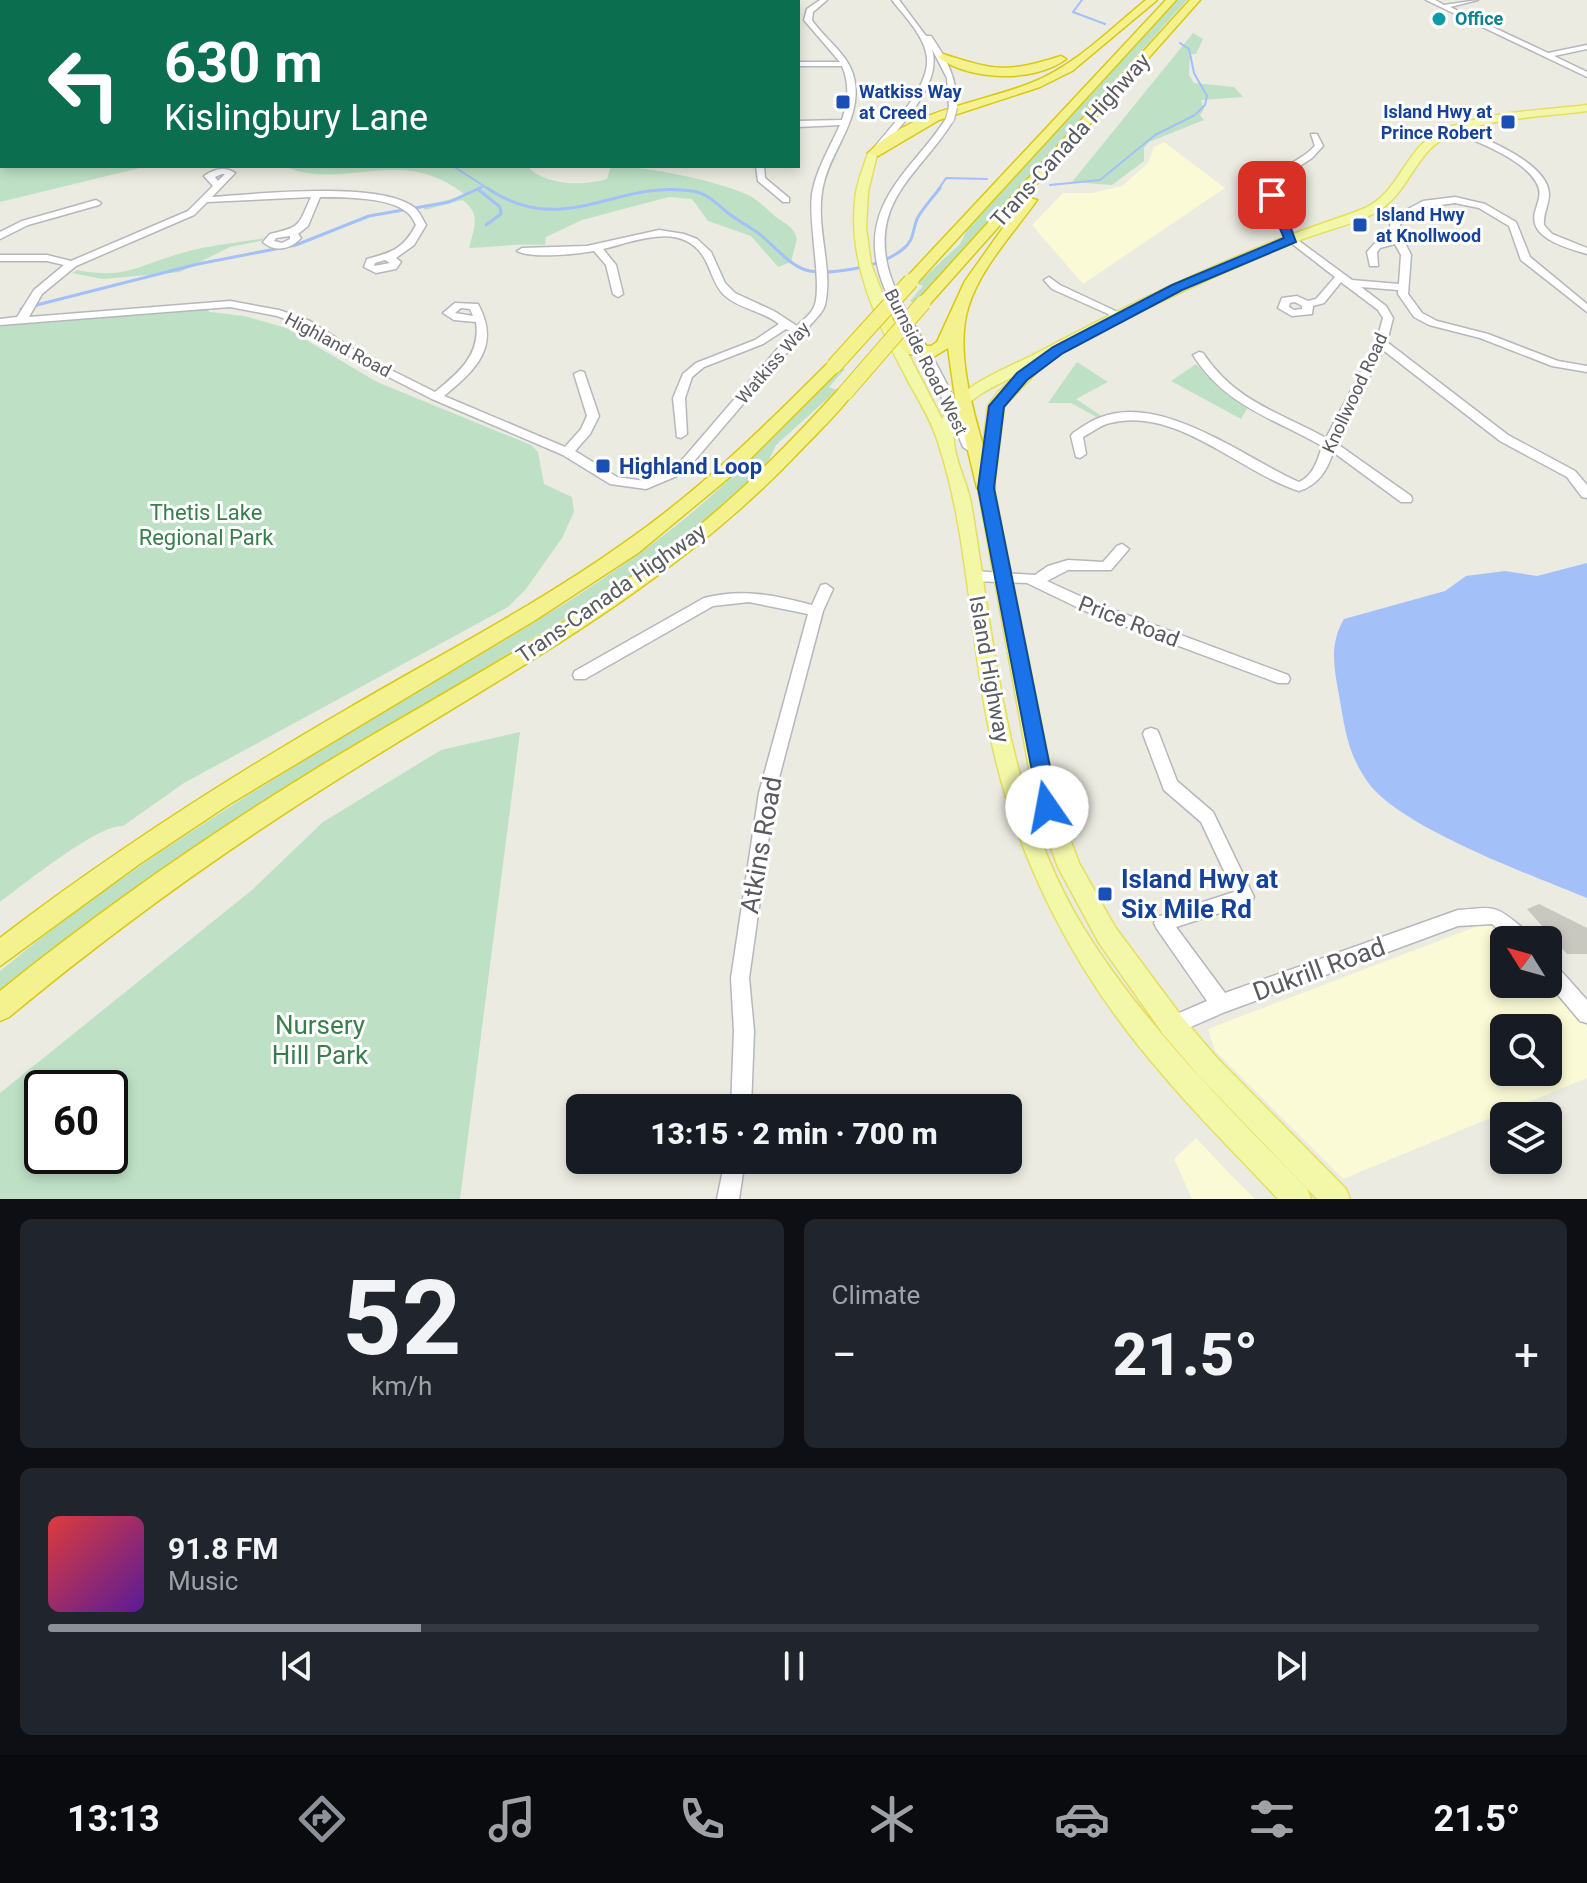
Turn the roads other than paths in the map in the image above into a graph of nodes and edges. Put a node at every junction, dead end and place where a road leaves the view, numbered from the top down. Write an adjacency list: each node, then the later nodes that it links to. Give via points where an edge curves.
1 (824, 0): 15 (street, via 810,11 808,20)
2 (895, 0): 10 (street, Burnside Road West)
3 (1152, 0): 9 (highway)
4 (1171, 0): 83 (highway, Trans-Canada Highway, bridge, via 834,366 718,478 623,554 187,819)
5 (1195, 0): 20 (highway, Trans-Canada Highway)
6 (1429, 0): 8 (street)
7 (1475, 0): 8 (street)
8 (1443, 7): 12 (street)
9 (1140, 11): 13 (highway, via 1066,57 1030,71 981,71); 23 (highway, via 1068,69 1036,85 935,117)
10 (916, 27): 13 (street, Burnside Road West); 23 (street, Burnside Road West, via 931,59 927,81)
11 (1587, 47): 12 (street)
12 (1546, 56): 16 (street)
13 (943, 57): 59 (street, Burnside Road West, bridge, via 953,84 950,119 897,189 884,215 879,249 884,278)
14 (800, 64): 15 (street)
15 (846, 64): 18 (street, Watkiss Way, via 853,95)
16 (1587, 75)
17 (1587, 108): 21 (main road, Island Highway)
18 (846, 122): 19 (street); 56 (street, Watkiss Way, via 818,188 814,234 819,308)
19 (800, 124)
20 (1081, 129): 48 (highway); 86 (highway, Trans-Canada Highway, bridge, via 845,393 773,469 685,547 585,616 215,847)
21 (1455, 129): 32 (main road, Island Highway, via 1432,141 1394,193 1371,210); 36 (street, via 1534,173 1544,189 1539,226 1549,236)
22 (1314, 136): 32 (street, via 1319,146 1311,157 1272,180 1272,195)
23 (874, 153): 54 (main road, Burnside Road West, via 857,235)
24 (760, 168): 28 (street, via 761,179)
25 (216, 184): 27 (street)
26 (316, 196): 27 (street); 30 (street, via 303,226); 37 (street, via 383,196 413,208 420,218 419,230)
27 (208, 200): 39 (street, via 156,232)
28 (786, 200)
29 (96, 203): 31 (street, via 25,223)
30 (292, 233)
31 (0, 236)
32 (1291, 239): 42 (street, Knollwood Road); 50 (main road, Island Highway)
33 (1398, 240): 40 (street, via 1377,246); 43 (street, via 1406,255); 44 (street, via 1395,225 1409,211 1423,204 1470,201 1513,224 1525,258)
34 (597, 248): 35 (street); 45 (street, via 611,265); 55 (street, via 641,234 682,237 713,258 731,295 773,313)
35 (522, 251)
36 (1587, 251)
37 (391, 257)
38 (0, 258): 39 (street)
39 (72, 264): 53 (street, via 38,292)
40 (1374, 264)
41 (1049, 280): 50 (street)
42 (1349, 284): 43 (street); 47 (street); 57 (street, Knollwood Road, via 1387,314)
43 (1403, 290): 61 (street, via 1418,315 1433,323 1556,364)
44 (1568, 293): 46 (street); 49 (street)
45 (618, 294)
46 (1587, 297)
47 (1307, 304)
48 (959, 309): 59 (highway, via 944,344); 64 (highway)
49 (1587, 309)
50 (1119, 315): 58 (main road, Island Highway)
51 (477, 319): 63 (street, via 483,333 481,350 468,371)
52 (0, 322): 53 (street, Highland Road)
53 (20, 322): 63 (street, Highland Road, via 230,304 306,323)
54 (887, 322): 59 (highway, via 913,351); 66 (main road, Burnside Road West)
55 (784, 326): 56 (street); 65 (street, via 687,376 679,398)
56 (801, 332): 68 (street, Watkiss Way, via 680,470 668,477 628,485 603,477)
57 (1381, 343): 67 (street, Knollwood Road); 71 (street, via 1504,438 1571,474)
58 (1058, 350): 64 (main road, Island Highway); 70 (main road, Island Highway, via 1000,399)
59 (924, 353): 64 (street, Burnside Road West)
60 (1199, 355): 67 (street, via 1207,372 1227,390)
61 (1587, 369)
62 (580, 374): 68 (street, via 593,416)
63 (436, 397): 68 (street, Highland Road)
64 (959, 404): 66 (main road); 70 (highway)
65 (681, 434)
66 (945, 439): 74 (main road, Island Highway, via 961,495)
67 (1329, 444): 69 (street, Knollwood Road, via 1322,466 1299,487 1165,420 1123,418 1094,425 1077,436); 72 (street)
68 (567, 452)
69 (1080, 454)
70 (986, 488): 75 (main road, Island Highway)
71 (1587, 494)
72 (1406, 499)
73 (1122, 549): 76 (street, via 1106,567 1063,563)
74 (974, 576): 75 (street, Price Road); 89 (main road, Island Highway, via 999,731 1020,811 1074,933)
75 (1004, 577): 76 (street, Price Road); 88 (main road, Island Highway, via 1047,807 1069,867 1107,935)
76 (1036, 582): 80 (street, Price Road)
77 (826, 589): 78 (street, Atkins Road)
78 (816, 611): 79 (street, via 732,595 709,602); 90 (street, Atkins Road, via 767,793 740,978)
79 (580, 675)
80 (1283, 679)
81 (1151, 734): 85 (street, via 1170,785 1207,817 1245,897 1163,923)
82 (1507, 926): 85 (street, Dukrill Road, via 1495,916 1458,918)
83 (0, 954)
84 (1562, 985): 87 (street)
85 (1221, 1004): 88 (street, Dukrill Road)
86 (0, 1008)
87 (1587, 1014)
88 (1173, 1026): 89 (street, Dukrill Road); 94 (main road, Island Highway)
89 (1148, 1039): 93 (main road, Island Highway)
90 (742, 1094)
91 (732, 1174): 92 (street)
92 (728, 1199)
93 (1297, 1199)
94 (1336, 1199)

